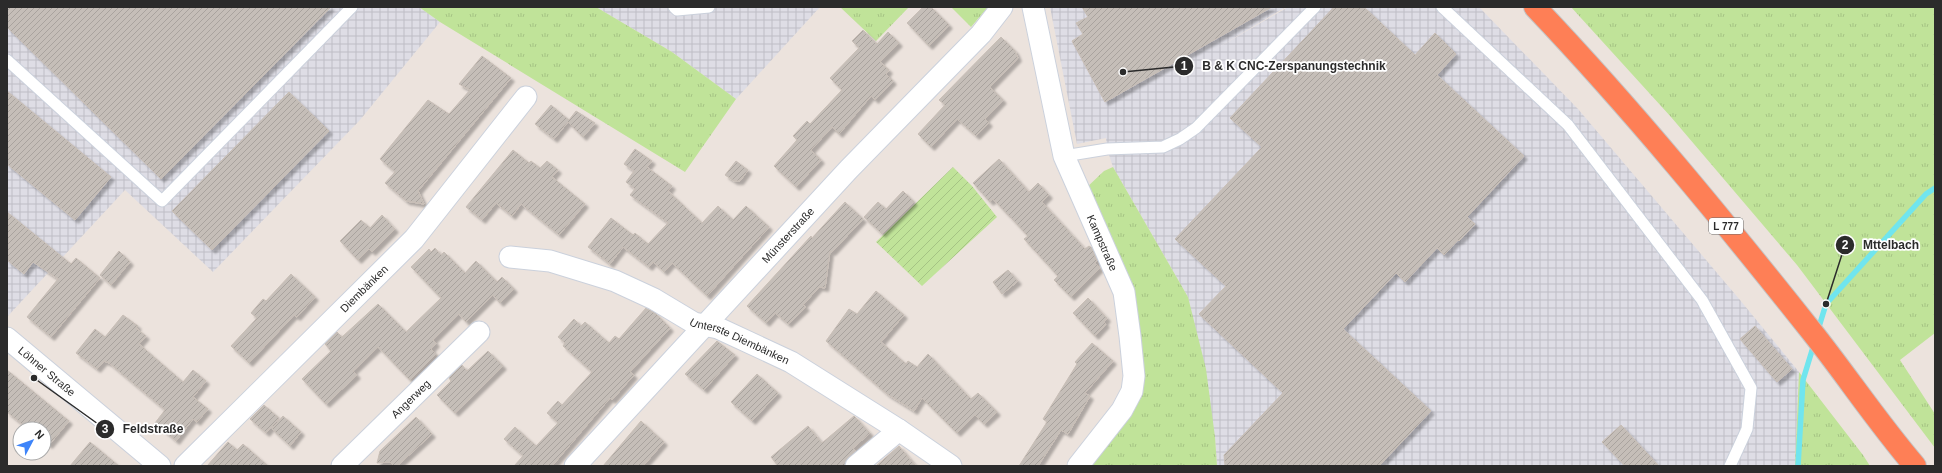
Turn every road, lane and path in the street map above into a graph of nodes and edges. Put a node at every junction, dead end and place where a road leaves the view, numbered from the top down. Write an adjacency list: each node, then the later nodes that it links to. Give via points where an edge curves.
1 (352, 7): 9 (lane, via 162,201)
2 (674, 7): 3 (lane, via 677,10)
3 (709, 7)
4 (1002, 7): 13 (street, Münsterstraße, via 981,34 849,169)
5 (1033, 7): 11 (street, Kampstraße)
6 (1315, 7): 11 (lane, via 1196,128 1180,140 1163,147 1107,149)
7 (1442, 7): 25 (lane, via 1568,125 1702,300 1751,388 1747,429)
8 (1535, 7): 17 (highway, L 777, via 1645,127 1829,353)
9 (7, 60)
10 (526, 96): 19 (street, Diembänken, via 414,239)
11 (1064, 156): 24 (street, Kampstraße, via 1124,292 1134,376 1132,391 1122,410)
12 (510, 257): 13 (street, Unterste Diembänken, via 550,261 615,281 654,299 694,323)
13 (704, 325): 16 (street, Unterste Diembänken, via 718,328 791,362); 21 (street, Münsterstraße)
14 (479, 332): 20 (street, Angerweg)
15 (7, 338): 18 (street, Löhner Straße)
16 (899, 430): 22 (street); 23 (street, Unterste Diembänken)
17 (1897, 444): 26 (highway, L 777); 27 (highway, L 777)
18 (160, 466)
19 (185, 466)
20 (342, 466)
21 (575, 466)
22 (856, 466)
23 (951, 466)
24 (1078, 466)
25 (1730, 466)
26 (1910, 466)
27 (1915, 466)

